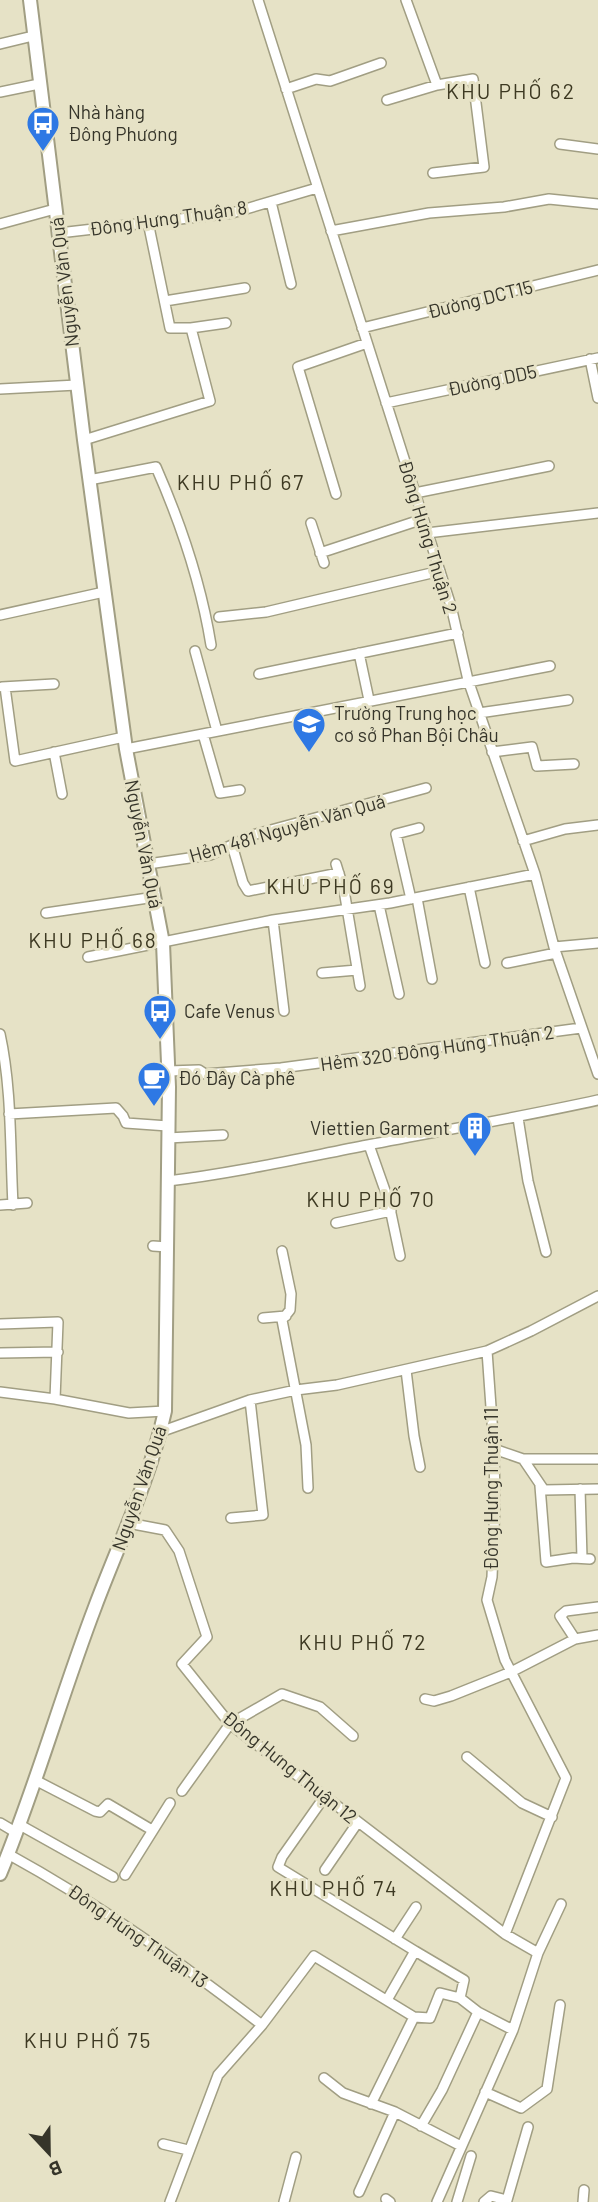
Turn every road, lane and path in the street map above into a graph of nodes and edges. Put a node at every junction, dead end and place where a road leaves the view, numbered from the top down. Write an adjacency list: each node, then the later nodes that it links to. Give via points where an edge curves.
1 (30, 0): 4 (main road, Nguyễn Văn Quá)
2 (257, 0): 9 (street, Đông Hưng Thuận 2)
3 (406, 0): 8 (street)
4 (33, 36): 5 (street); 7 (main road, Nguyễn Văn Quá)
5 (0, 44)
6 (381, 63): 9 (street, via 330,81 316,79)
7 (39, 84): 10 (street); 18 (main road, Nguyễn Văn Quá)
8 (438, 85): 11 (street); 14 (street, via 473,79 484,167)
9 (286, 89): 15 (street, Đông Hưng Thuận 2)
10 (0, 92)
11 (387, 100)
12 (560, 144): 13 (street)
13 (598, 149)
14 (433, 173)
15 (317, 188): 16 (street, Đông Hưng Thuận 8); 21 (street, Đông Hưng Thuận 2)
16 (271, 202): 19 (street, Đông Hưng Thuận 8, via 232,213); 24 (street)
17 (598, 204): 21 (street, via 549,199 429,213)
18 (55, 209): 20 (street); 22 (main road, Nguyễn Văn Quá)
19 (148, 222): 22 (street, Đông Hưng Thuận 8); 26 (street)
20 (0, 224)
21 (331, 231): 29 (street, Đông Hưng Thuận 2)
22 (58, 233): 32 (main road, Nguyễn Văn Quá)
23 (598, 270): 29 (street, Đường DCT15)
24 (291, 284)
25 (245, 288): 26 (street)
26 (165, 301): 28 (street, via 170,328)
27 (226, 323): 28 (street)
28 (191, 328): 36 (street, via 210,401)
29 (362, 328): 30 (street, Đông Hưng Thuận 2)
30 (367, 343): 35 (street, Đông Hưng Thuận 2); 40 (street, via 298,367)
31 (594, 358): 34 (street); 35 (street, Đường DD5)
32 (77, 385): 33 (street); 36 (main road, Nguyễn Văn Quá)
33 (0, 388)
34 (598, 398)
35 (386, 403): 39 (street, Đông Hưng Thuận 2)
36 (84, 440): 38 (main road, Nguyễn Văn Quá)
37 (549, 466): 39 (street)
38 (89, 480): 48 (main road, Nguyễn Văn Quá); 52 (street, via 156,467 195,574)
39 (415, 493): 42 (street, Đông Hưng Thuận 2)
40 (336, 494)
41 (598, 513): 44 (street)
42 (423, 519): 44 (street, Đông Hưng Thuận 2); 45 (street)
43 (311, 523): 45 (street)
44 (428, 533): 47 (street, Đông Hưng Thuận 2)
45 (320, 553): 46 (street)
46 (324, 563)
47 (440, 571): 50 (street, via 266,612); 51 (street, Đông Hưng Thuận 2)
48 (104, 592): 49 (street); 65 (main road, Nguyễn Văn Quá)
49 (0, 615)
50 (219, 617)
51 (458, 633): 54 (street); 57 (street, Đông Hưng Thuận 2)
52 (211, 645)
53 (195, 651): 63 (street)
54 (359, 653): 56 (street); 60 (street)
55 (551, 666): 57 (street)
56 (259, 674)
57 (468, 680): 60 (street); 62 (street, Đông Hưng Thuận 2)
58 (54, 684): 59 (street)
59 (2, 687): 66 (street, via 15,761)
60 (369, 700): 63 (street)
61 (568, 701): 62 (street)
62 (479, 713): 67 (street, Đông Hưng Thuận 2)
63 (217, 731): 64 (street)
64 (203, 734): 65 (street); 70 (street, via 220,793)
65 (125, 743): 66 (street); 76 (main road, Nguyễn Văn Quá)
66 (54, 752): 71 (street)
67 (492, 752): 68 (street, via 532,747 537,766); 74 (street, Đông Hưng Thuận 2)
68 (574, 764)
69 (426, 788): 75 (street, Hẻm 481 Nguyễn Văn Quá, via 256,834)
70 (240, 790)
71 (62, 794)
72 (598, 825): 74 (street)
73 (419, 828): 80 (street, via 396,834)
74 (523, 841): 77 (street, Đông Hưng Thuận 2)
75 (232, 845): 76 (street, Hẻm 481 Nguyễn Văn Quá, via 210,855); 82 (street, via 248,891 338,868)
76 (148, 864): 79 (main road, Nguyễn Văn Quá)
77 (535, 874): 78 (street); 87 (street, Đông Hưng Thuận 2)
78 (469, 887): 80 (street); 89 (street)
79 (155, 897): 83 (street); 85 (main road, Nguyễn Văn Quá)
80 (414, 898): 81 (street); 93 (street)
81 (379, 905): 82 (street); 95 (street)
82 (347, 909): 84 (street); 91 (street)
83 (46, 913)
84 (273, 920): 85 (street); 96 (street)
85 (163, 943): 88 (street); 99 (main road, Nguyễn Văn Quá)
86 (598, 943): 87 (street)
87 (555, 950): 90 (street); 97 (street, Đông Hưng Thuận 2)
88 (88, 957)
89 (485, 963)
90 (507, 963)
91 (357, 970): 92 (street); 94 (street)
92 (321, 974)
93 (432, 979)
94 (360, 986)
95 (399, 994)
96 (284, 1011)
97 (581, 1028): 99 (street, Hẻm 320 Đông Hưng Thuận 2, via 281,1068 205,1074); 100 (street, Đông Hưng Thuận 2)
98 (0, 1034): 102 (street)
99 (168, 1070): 104 (main road, Nguyễn Văn Quá)
100 (598, 1074)
101 (598, 1100): 103 (street)
102 (9, 1114): 104 (street, via 116,1108 126,1124); 110 (street)
103 (518, 1118): 106 (street); 116 (street)
104 (168, 1132): 105 (street); 107 (main road, Nguyễn Văn Quá)
105 (223, 1135)
106 (369, 1144): 107 (street, via 221,1175); 111 (street)
107 (168, 1181): 114 (main road, Nguyễn Văn Quá)
108 (27, 1203): 110 (street)
109 (0, 1205): 110 (street)
110 (13, 1205)
111 (391, 1211): 112 (street); 117 (street)
112 (335, 1223)
113 (153, 1246): 114 (street)
114 (167, 1247): 130 (main road, Nguyễn Văn Quá)
115 (282, 1251): 119 (street, via 291,1294)
116 (546, 1252)
117 (400, 1256)
118 (598, 1296): 122 (street)
119 (286, 1316): 120 (street); 126 (street, via 282,1320)
120 (264, 1318)
121 (0, 1324): 123 (street, via 58,1322)
122 (487, 1351): 125 (street); 132 (street, Đông Hưng Thuận 11)
123 (58, 1352): 124 (street); 128 (street)
124 (0, 1353)
125 (406, 1370): 126 (street); 135 (street)
126 (296, 1390): 129 (street); 137 (street)
127 (0, 1392): 128 (street)
128 (55, 1399): 130 (street, via 130,1413)
129 (250, 1400): 131 (street); 140 (street, via 263,1515)
130 (165, 1411): 131 (main road, Nguyễn Văn Quá)
131 (160, 1432): 141 (main road, Nguyễn Văn Quá)
132 (494, 1449): 133 (street); 145 (street, Đông Hưng Thuận 11, via 492,1577 487,1600)
133 (523, 1459): 134 (street); 136 (street)
134 (598, 1459)
135 (420, 1467)
136 (540, 1486): 138 (street, via 544,1490); 138 (street, via 547,1562 586,1559)
137 (308, 1488)
138 (580, 1489): 139 (street)
139 (598, 1489)
140 (231, 1518)
141 (128, 1523): 147 (street, Đông Hưng Thuận 12, via 165,1530 179,1551 207,1637 182,1664); 150 (main road, Nguyễn Văn Quá)
142 (598, 1607): 144 (street, via 560,1616)
143 (598, 1635): 144 (street)
144 (575, 1639): 145 (street)
145 (511, 1672): 146 (street, via 451,1696); 154 (street, Đông Hưng Thuận 11, via 566,1778)
146 (425, 1699)
147 (230, 1724): 148 (street, via 282,1694 320,1707); 151 (street); 152 (street, Đông Hưng Thuận 12)
148 (353, 1736)
149 (467, 1757): 154 (street, via 522,1803)
150 (35, 1780): 157 (main road, Nguyễn Văn Quá); 158 (street, via 95,1811 108,1804)
151 (182, 1791)
152 (325, 1796): 155 (street, Đông Hưng Thuận 12); 167 (street, via 278,1867)
153 (170, 1803): 158 (street)
154 (552, 1817): 166 (street, Đông Hưng Thuận 11)
155 (358, 1822): 160 (street); 166 (street, Đông Hưng Thuận 12)
156 (0, 1823): 157 (street)
157 (18, 1829): 159 (main road, Nguyễn Văn Quá); 163 (street)
158 (152, 1830): 162 (street)
159 (9, 1854): 161 (main road, Nguyễn Văn Quá); 175 (street, Đông Hưng Thuận 13, via 106,1911)
160 (325, 1870)
161 (0, 1874)
162 (125, 1875)
163 (113, 1877)
164 (561, 1904): 169 (street)
165 (416, 1907): 167 (street)
166 (505, 1934): 169 (street, Đông Hưng Thuận 12)
167 (395, 1939): 168 (street)
168 (415, 1951): 170 (street, via 464,1980); 171 (street)
169 (538, 1953): 176 (street)
170 (460, 1998): 173 (street); 174 (street, via 440,1993 430,2018)
171 (387, 2000): 174 (street); 175 (street, via 314,1956)
172 (560, 2005): 178 (street, via 547,2089 522,2108)
173 (478, 2012): 176 (street); 181 (street)
174 (414, 2017): 179 (street)
175 (261, 2025): 185 (street, via 218,2075)
176 (513, 2030): 178 (street)
177 (324, 2078): 179 (street, via 343,2093)
178 (485, 2092): 184 (street)
179 (371, 2104): 180 (street)
180 (395, 2112): 181 (street); 189 (street)
181 (421, 2126): 184 (street)
182 (528, 2127): 191 (street)
183 (163, 2144): 185 (street)
184 (461, 2146): 190 (street)
185 (188, 2150): 192 (street)
186 (471, 2156): 194 (street)
187 (296, 2157): 193 (street)
188 (584, 2190): 196 (street)
189 (359, 2192)
190 (441, 2201)
191 (507, 2201): 195 (street, via 491,2196)
192 (170, 2202)
193 (284, 2202)
194 (457, 2202)
195 (484, 2202)
196 (583, 2202)

